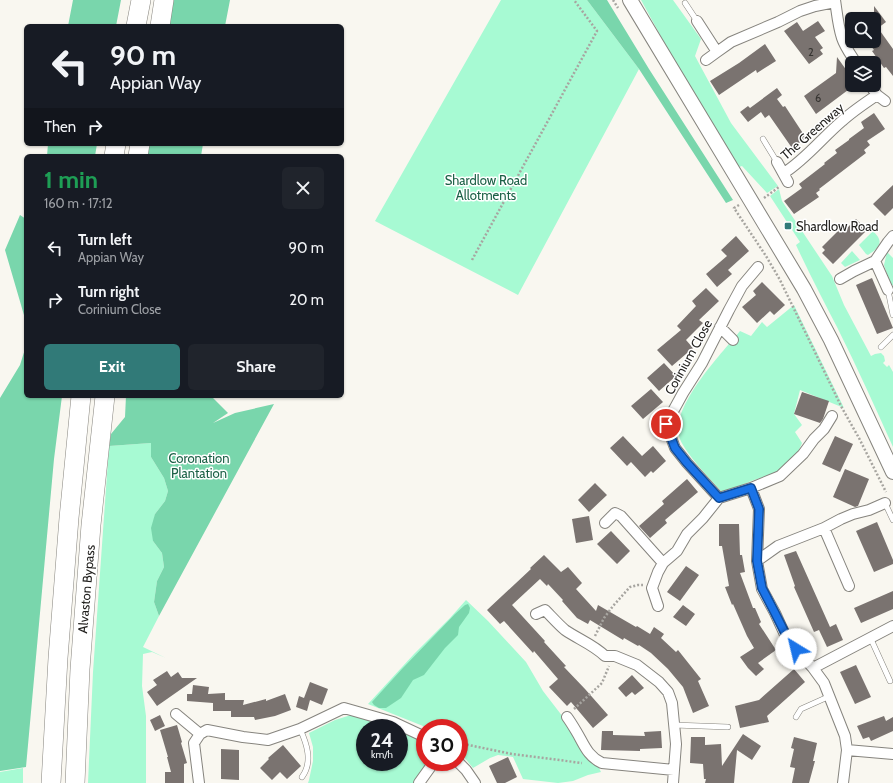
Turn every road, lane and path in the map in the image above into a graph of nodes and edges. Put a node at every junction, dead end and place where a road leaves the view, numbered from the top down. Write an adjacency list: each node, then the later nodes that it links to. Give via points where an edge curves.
1 (140, 0): 8 (highway)
2 (164, 0): 9 (highway)
3 (574, 0): 19 (path, via 597,31)
4 (630, 0): 17 (street)
5 (835, 1): 10 (street, via 800,11 731,42); 11 (street, via 844,43)
6 (685, 3): 7 (lane)
7 (697, 21): 10 (street)
8 (136, 24)
9 (160, 24)
10 (716, 52): 12 (street)
11 (852, 56)
12 (706, 60)
13 (876, 92): 16 (street, The Greenway, via 881,98 843,120 792,167)
14 (763, 139): 15 (lane)
15 (777, 162): 16 (street, The Greenway)
16 (786, 177): 17 (path)
17 (751, 201): 32 (street, via 804,289 831,340); 35 (path, via 734,208 780,280 859,438)
18 (893, 237): 20 (street)
19 (472, 260)
20 (875, 261): 22 (street); 23 (street)
21 (758, 267): 25 (street, Corinium Close, via 742,286)
22 (840, 279)
23 (888, 290): 24 (lane)
24 (893, 315)
25 (720, 326): 27 (street); 34 (street, Corinium Close, via 702,363 666,424 675,448)
26 (893, 335): 28 (lane)
27 (733, 340)
28 (881, 347)
29 (81, 398): 68 (highway, Alvaston Bypass, via 58,658)
30 (105, 398): 69 (highway, Alvaston Bypass, via 81,646)
31 (832, 416): 33 (street, via 803,454 780,476)
32 (893, 472)
33 (751, 488): 34 (street); 39 (street, via 759,509)
34 (719, 498): 40 (street, via 687,534 677,551)
35 (886, 499): 36 (lane); 38 (street, via 869,510 840,519)
36 (893, 520)
37 (604, 523): 40 (street, via 615,513 621,516)
38 (824, 528): 39 (street, via 778,546); 42 (street)
39 (757, 561): 49 (street, via 762,588 788,639)
40 (663, 563): 41 (street)
41 (653, 585): 43 (street); 47 (path, via 630,587 604,618)
42 (849, 586)
43 (658, 606)
44 (536, 614): 47 (street, via 545,610 563,629)
45 (893, 626): 46 (street)
46 (870, 637): 49 (street); 50 (lane)
47 (590, 645): 48 (street, via 605,656)
48 (610, 656): 53 (path, via 610,664 602,683); 55 (street, via 637,665 659,682 668,692 672,703)
49 (813, 668): 51 (street)
50 (890, 681)
51 (830, 696): 54 (lane, via 801,709); 61 (street, via 845,736)
52 (176, 714): 59 (street)
53 (567, 717): 63 (street, via 588,752)
54 (796, 717)
55 (674, 725): 56 (lane); 64 (street)
56 (728, 727)
57 (300, 729): 58 (street, via 344,708 394,722); 59 (street, via 268,740 207,730); 67 (lane, via 308,752 306,772)
58 (416, 733)
59 (200, 734): 70 (street, via 194,743)
60 (468, 745): 63 (path, via 512,754)
61 (847, 750): 62 (street); 74 (street)
62 (893, 754)
63 (602, 763): 64 (street)
64 (674, 770): 73 (street)
65 (428, 771): 71 (street)
66 (467, 771): 72 (street)
67 (302, 776)
68 (52, 783)
69 (75, 783)
70 (199, 783)
71 (419, 783)
72 (475, 783)
73 (673, 783)
74 (843, 783)

